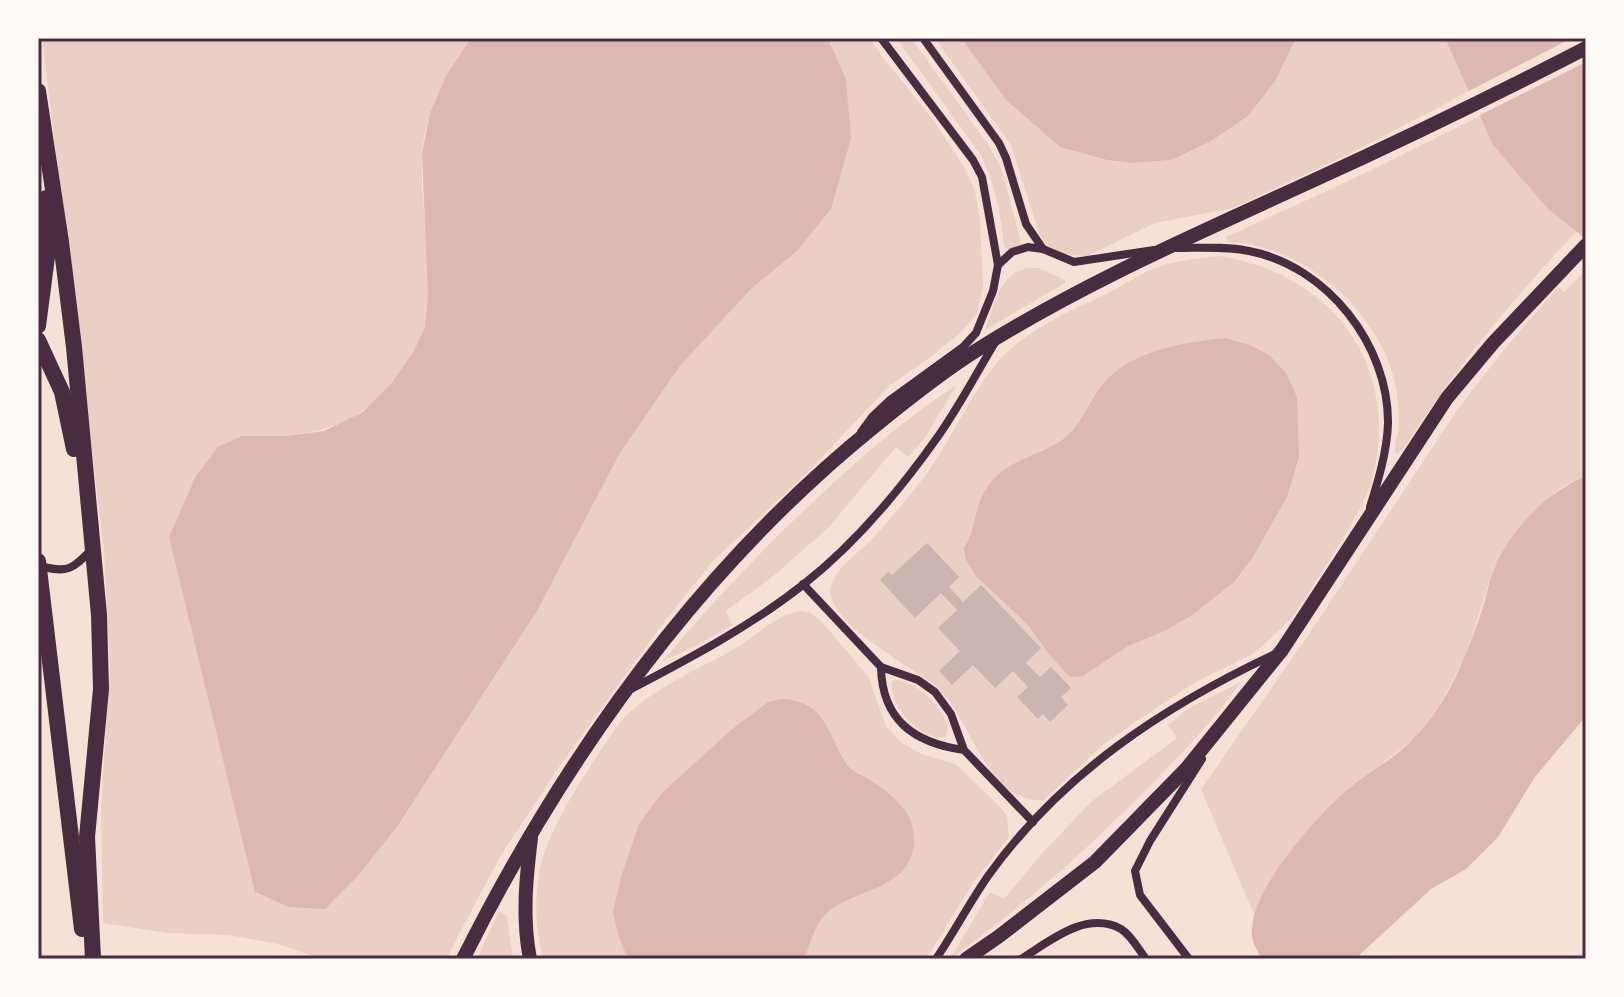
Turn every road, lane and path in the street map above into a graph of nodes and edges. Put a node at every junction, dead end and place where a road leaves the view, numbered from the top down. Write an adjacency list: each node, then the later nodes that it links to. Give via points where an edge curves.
1 (881, 38): 9 (street, via 982,177)
2 (923, 38): 8 (street, via 999,143 1026,224)
3 (1586, 48): 7 (street, via 1448,119)
4 (38, 91): 5 (main road)
5 (45, 137): 10 (main road, via 47,257); 15 (main road, via 74,347)
6 (1586, 245): 14 (street, via 1447,398)
7 (1166, 248): 8 (street, via 1074,262); 11 (street, via 1098,279); 14 (street, via 1251,251 1292,266 1327,290 1356,323 1383,382 1388,423 1382,468)
8 (1043, 249): 9 (street, via 1020,248)
9 (998, 265): 13 (street, via 976,333 890,400)
10 (38, 326)
11 (999, 337): 13 (street); 17 (street, via 941,433 893,496)
12 (38, 340): 15 (main road, via 62,392)
13 (853, 444): 20 (street, via 731,561)
14 (1366, 520): 18 (street)
15 (92, 549): 16 (street, via 74,568); 26 (main road, via 101,689 87,837)
16 (38, 564): 25 (main road)
17 (803, 584): 19 (street); 20 (street, via 736,631)
18 (1282, 650): 21 (street); 23 (street, via 1142,726)
19 (881, 667): 22 (street, via 935,692 951,714); 22 (street, via 888,708 903,724 925,741)
20 (623, 693): 24 (street)
21 (1221, 728): 30 (street, via 1095,862); 33 (street, via 1135,871 1140,895)
22 (964, 750): 23 (street)
23 (1033, 822): 29 (street, via 987,877)
24 (531, 834): 27 (street); 28 (street, via 525,897)
25 (86, 959)
26 (93, 959)
27 (463, 959)
28 (530, 959)
29 (936, 959)
30 (966, 959)
31 (1021, 959): 32 (street, via 1073,927 1102,922 1124,930)
32 (1146, 959)
33 (1189, 959)

